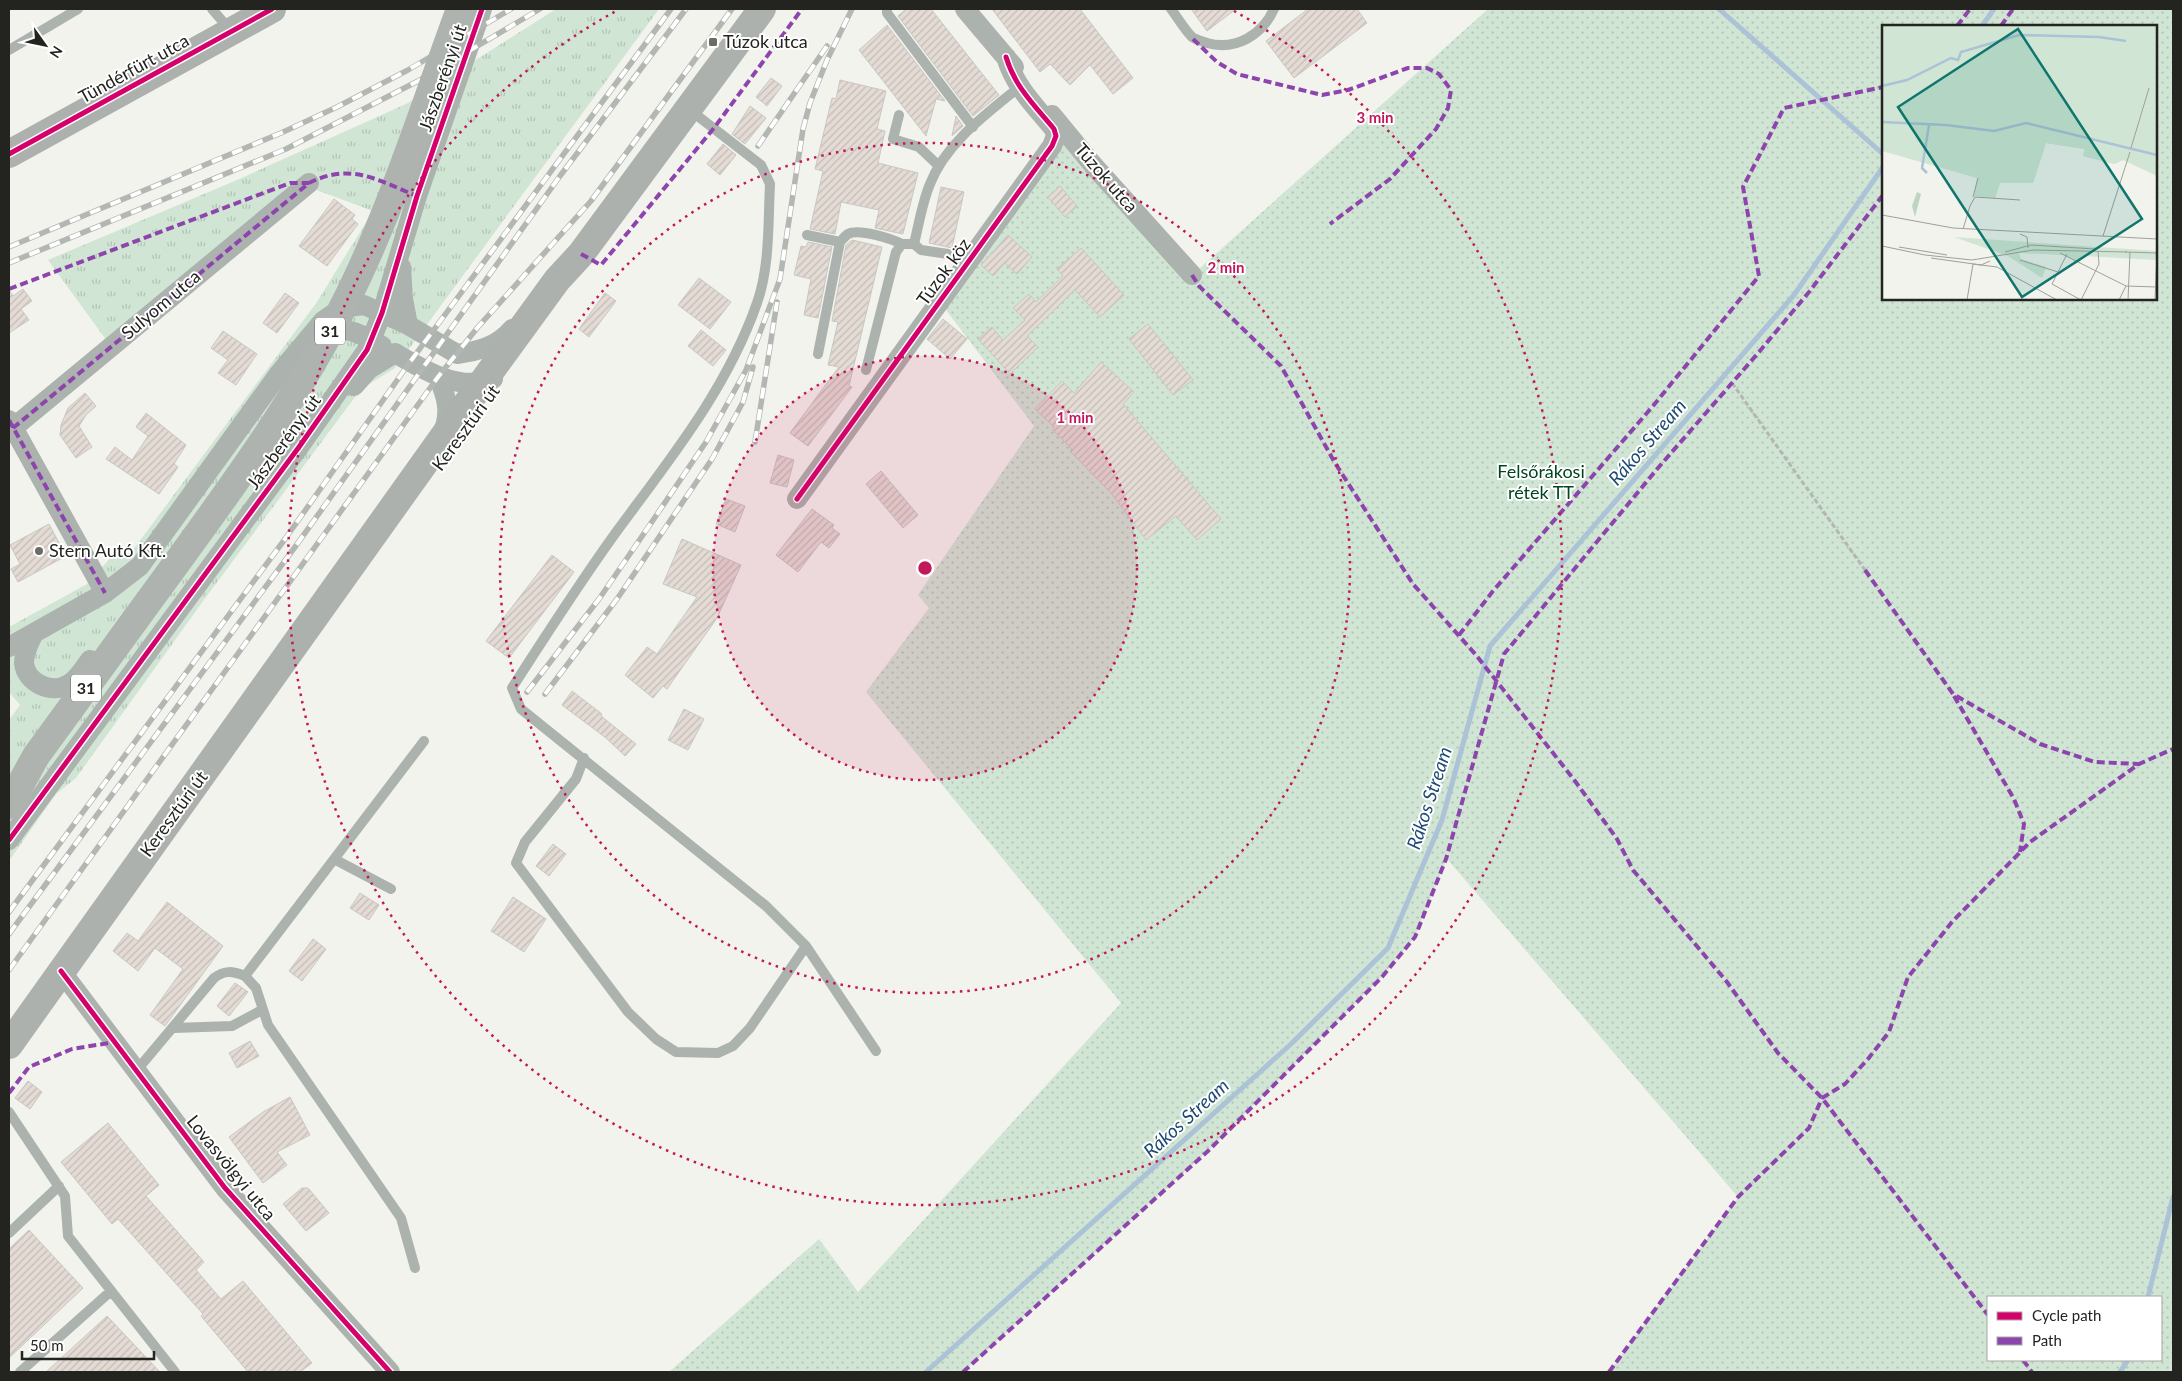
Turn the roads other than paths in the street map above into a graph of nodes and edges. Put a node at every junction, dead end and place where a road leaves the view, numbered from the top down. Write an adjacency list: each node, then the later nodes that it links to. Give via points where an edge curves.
1 (78, 9): 12 (lane)
2 (212, 9): 11 (lane)
3 (272, 9): 11 (main road, Tündérfürt utca)
4 (460, 9): 46 (main road, Jászberényi út / 31, bridge, via 391,201 350,294 257,451)
5 (482, 9): 24 (street, Jászberényi út)
6 (762, 9): 14 (main road, Keresztúri út)
7 (887, 9): 16 (lane)
8 (965, 9): 13 (street, Túzok utca, via 1006,57)
9 (1171, 9): 10 (lane, via 1193,39 1228,45 1256,34)
10 (1274, 9)
11 (232, 31): 17 (main road, Tündérfürt utca)
12 (9, 50)
13 (1022, 84): 16 (lane); 27 (street, Túzok utca); 43 (street, Túzok köz, via 1054,129 1056,136 1052,146)
14 (688, 109): 26 (main road, Keresztúri út); 53 (lane, via 761,165 767,175 770,184 765,271 757,302 722,384 581,582 512,688 521,708)
15 (899, 115): 18 (lane, via 893,139 919,147)
16 (973, 127): 18 (lane, via 951,147)
17 (9, 154)
18 (939, 166): 23 (lane, via 930,184)
19 (309, 183): 40 (street, Sulyom utca)
20 (807, 235): 21 (lane)
21 (840, 242): 22 (lane, via 857,231); 36 (lane)
22 (902, 244): 23 (lane); 37 (lane, via 896,252)
23 (914, 244): 25 (lane, via 921,250)
24 (401, 248): 29 (street); 30 (street, Jászberényi út); 31 (street, via 401,283)
25 (948, 254)
26 (576, 261): 28 (main road, Keresztúri út); 39 (main road, Keresztúri út, via 561,297)
27 (1192, 275)
28 (557, 280): 35 (street, via 540,293 503,339 481,350); 39 (main road, Keresztúri út)
29 (364, 305): 30 (street); 33 (street, via 347,307 333,314)
30 (382, 313): 31 (street); 32 (street, Jászberényi út)
31 (408, 325): 35 (street)
32 (372, 340): 33 (street, via 360,333 340,330 326,333); 34 (street); 41 (street, Jászberényi út)
33 (296, 351): 45 (street, via 140,566)
34 (395, 353): 38 (street); 41 (street, via 370,369)
35 (457, 354): 39 (street, via 473,368)
36 (818, 354)
37 (866, 370)
38 (438, 377): 39 (street); 42 (street, via 449,414)
39 (494, 378): 42 (main road, Keresztúri út); 44 (main road, Keresztúri út, via 394,526)
40 (11, 424): 45 (street)
41 (299, 446): 56 (street, Jászberényi út)
42 (437, 446): 44 (main road, Keresztúri út)
43 (797, 499)
44 (340, 582): 60 (main road, Keresztúri út)
45 (105, 593): 47 (street)
46 (135, 620): 50 (street, Jászberényi út, via 104,642 74,681 62,688 46,687); 52 (main road, Jászberényi út / 31)
47 (34, 633): 48 (street); 50 (street, via 26,649 24,665)
48 (9, 647)
49 (9, 663): 50 (street, Jászberényi út)
50 (27, 673)
51 (424, 741): 57 (lane)
52 (36, 756): 54 (main road, Jászberényi út / 31, via 18,761); 55 (main road, Jászberényi út / 31)
53 (584, 758): 59 (lane, via 766,906); 59 (lane, via 576,779 525,842 516,863 628,1012 656,1040 676,1052 718,1053 732,1046 750,1028)
54 (9, 775)
55 (9, 805)
56 (9, 840)
57 (334, 859): 58 (lane); 61 (lane)
58 (391, 889)
59 (806, 946): 65 (lane)
60 (61, 971): 64 (main road, Keresztúri út); 66 (street, Lovasvölgyi utca)
61 (245, 976): 62 (lane, via 256,988); 63 (lane, via 233,971 223,972 214,978)
62 (262, 1010): 63 (lane, via 232,1026); 70 (lane, via 268,1025 401,1218)
63 (174, 1028): 66 (lane)
64 (9, 1045)
65 (876, 1050)
66 (137, 1070): 74 (street, Lovasvölgyi utca, via 226,1188)
67 (9, 1112): 68 (lane)
68 (59, 1186): 69 (lane); 71 (lane, via 65,1196 68,1236)
69 (9, 1233)
70 (415, 1268)
71 (111, 1291): 72 (lane); 73 (lane)
72 (20, 1372)
73 (175, 1372)
74 (390, 1372)

